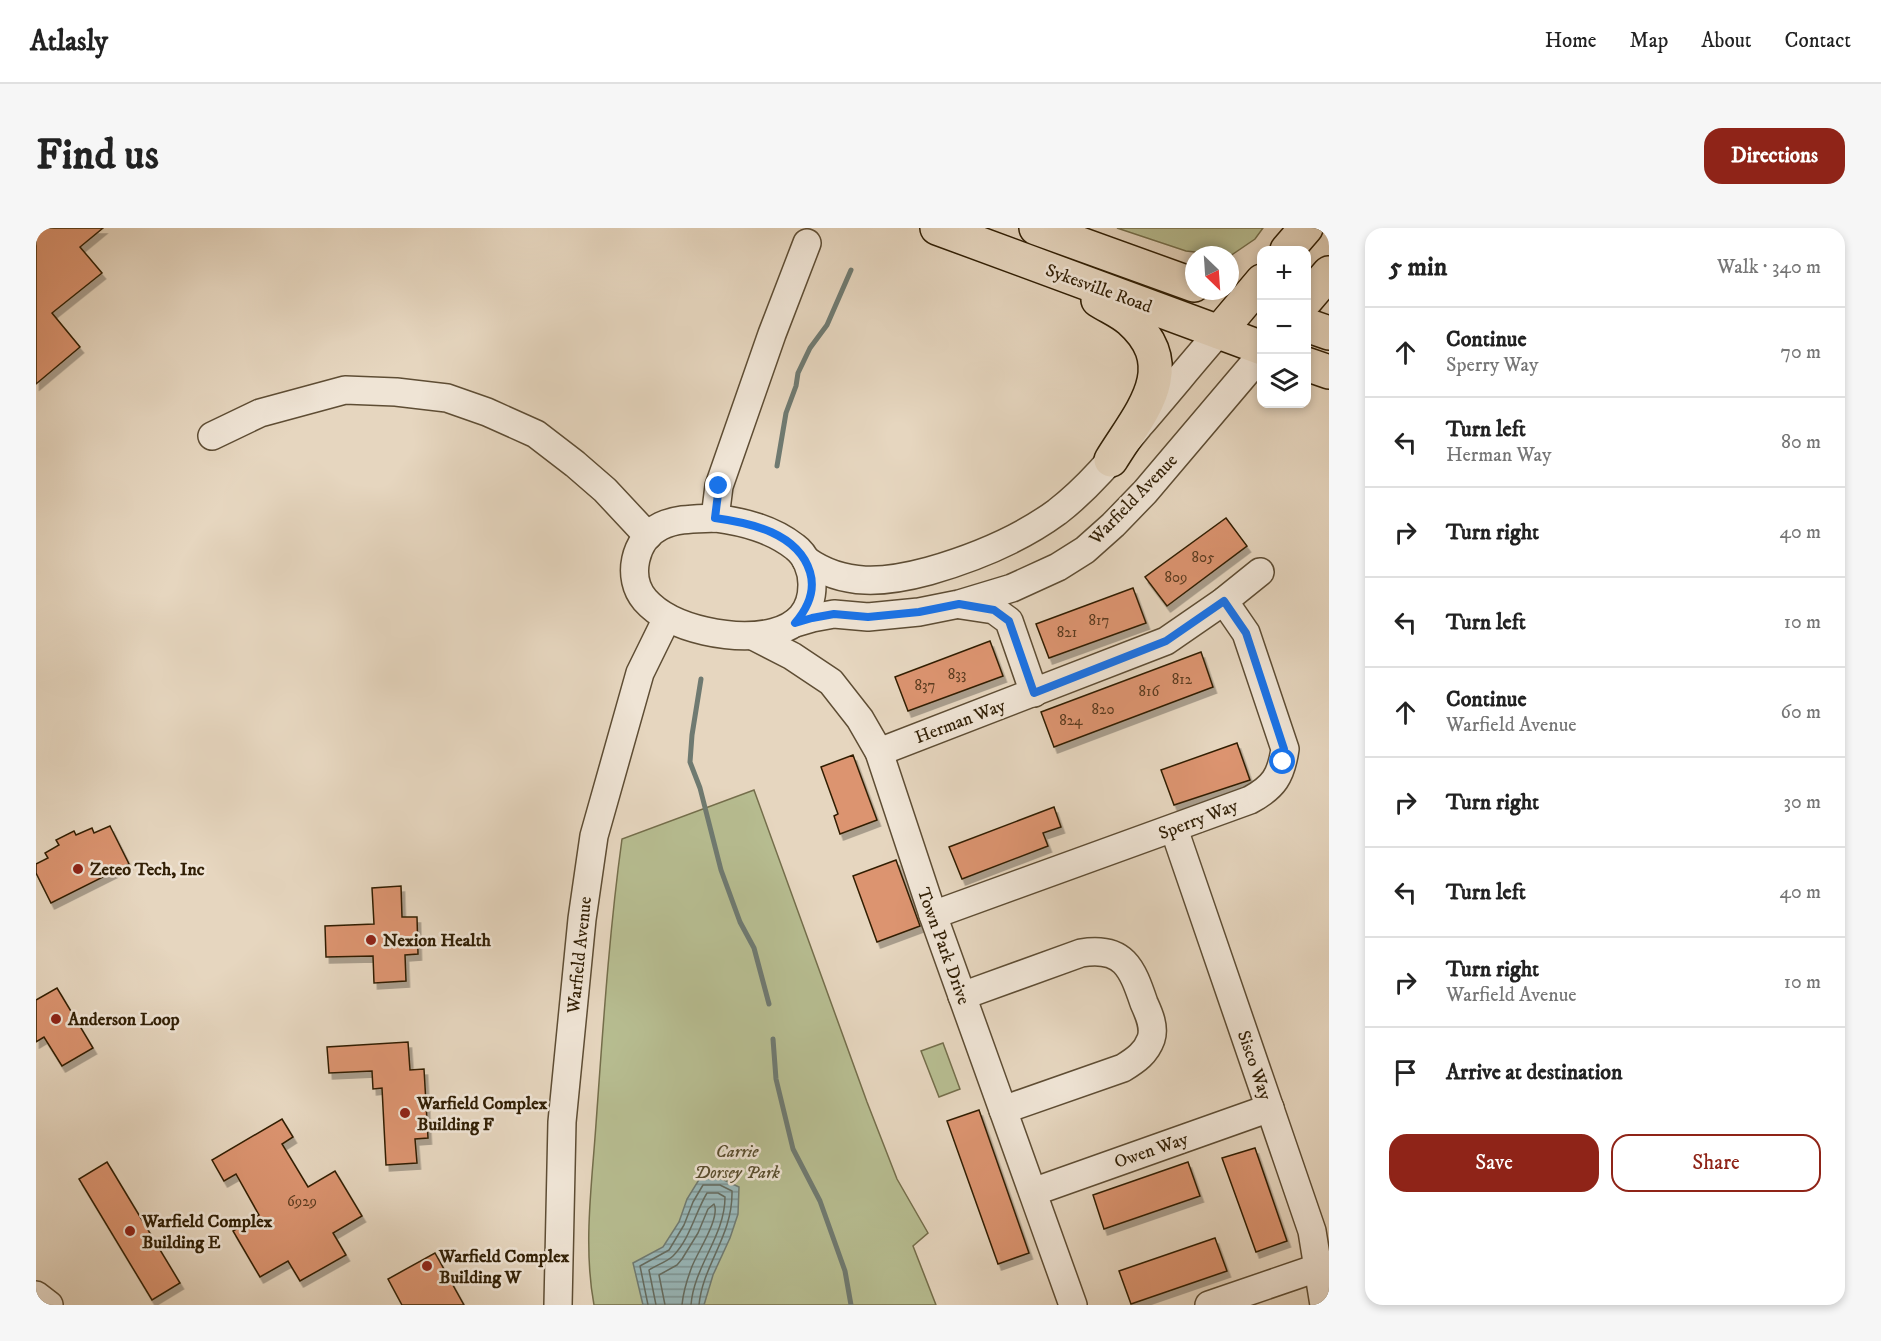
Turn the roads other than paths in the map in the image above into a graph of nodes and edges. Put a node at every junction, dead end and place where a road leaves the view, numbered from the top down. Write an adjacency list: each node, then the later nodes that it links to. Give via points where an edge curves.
1 (937, 228): 6 (main road, Sykesville Road)
2 (1036, 228): 8 (main road, Sykesville Road)
3 (1306, 228): 5 (main road)
4 (807, 243): 21 (street, via 719,486)
5 (1290, 246)
6 (1043, 267): 13 (main road, Sykesville Road); 20 (main road, via 1128,318 1153,351 1156,381)
7 (1329, 273): 9 (main road)
8 (1185, 282)
9 (1311, 294)
10 (1239, 295): 11 (main road)
11 (1255, 297): 13 (main road)
12 (1311, 327): 14 (main road)
13 (1219, 332): 15 (main road, Sykesville Road); 20 (street)
14 (1329, 333)
15 (1257, 346)
16 (1257, 360): 25 (street, Warfield Avenue, via 1113,525 1085,549)
17 (1311, 366): 18 (main road)
18 (1329, 372)
19 (212, 436): 22 (street, via 260,413 345,390 447,398 536,434 605,490)
20 (1111, 460): 23 (street, via 1081,491 1035,526 956,563 909,576 861,581 837,577)
21 (715, 518): 22 (street, via 678,520 660,526); 23 (street, via 745,522 776,534 797,548)
22 (648, 536): 28 (street, via 634,563 635,583 641,596)
23 (806, 560): 30 (street, via 812,592 806,611)
24 (1260, 572): 26 (street, Herman Way)
25 (1032, 581): 27 (street, Warfield Avenue); 29 (street)
26 (1224, 601): 32 (street, Herman Way, via 1166,641); 34 (street, Sperry Way, via 1246,633 1284,749 1283,762 1274,783 1264,793)
27 (959, 604): 29 (street, via 994,610); 30 (street, Warfield Avenue, via 868,617 834,614)
28 (667, 618): 31 (street, via 723,635); 43 (street, Warfield Avenue, via 640,673 594,836 561,1122)
29 (1009, 621): 32 (street)
30 (795, 623): 31 (street)
31 (753, 636): 33 (street, Town Park Drive, via 831,682)
32 (1034, 693): 33 (street, Herman Way)
33 (879, 752): 35 (street, Town Park Drive)
34 (1174, 829): 35 (street, Sperry Way); 37 (street, Sisco Way)
35 (933, 915): 36 (street, Town Park Drive)
36 (962, 996): 38 (street, Town Park Drive); 38 (street, via 1081,953 1107,952 1126,962 1134,973 1152,1035 1139,1058 1123,1068)
37 (1270, 1108): 39 (street, Owen Way); 40 (street, Sisco Way, via 1312,1231)
38 (1003, 1110): 39 (street, Town Park Drive)
39 (1033, 1192): 44 (street, Town Park Drive)
40 (1317, 1268): 45 (street); 46 (street, Sisco Way)
41 (36, 1295): 42 (street)
42 (49, 1305)
43 (558, 1305)
44 (1073, 1305)
45 (1209, 1305)
46 (1324, 1305)

